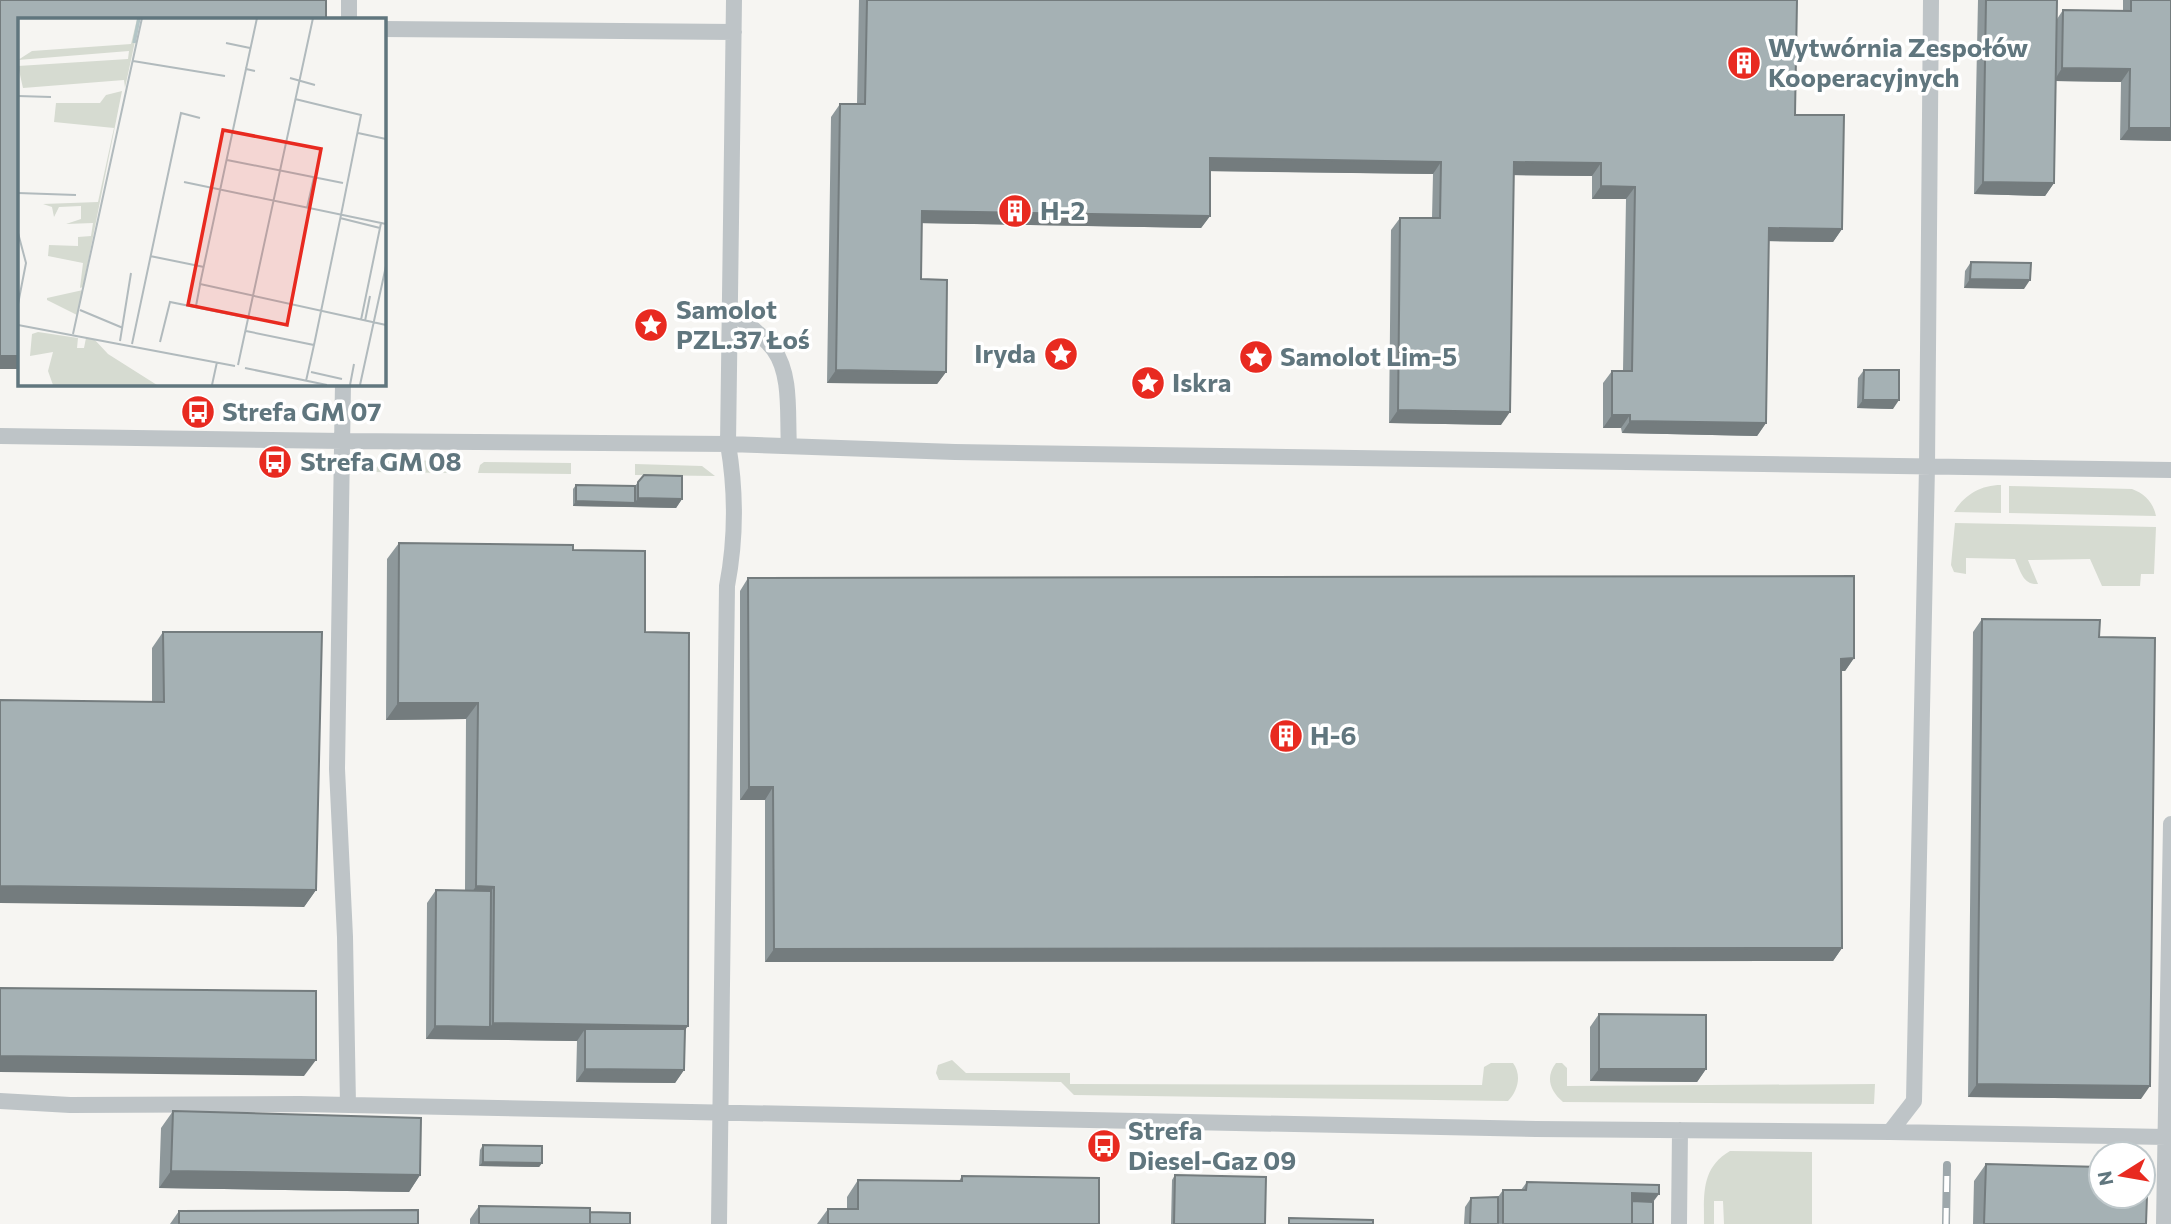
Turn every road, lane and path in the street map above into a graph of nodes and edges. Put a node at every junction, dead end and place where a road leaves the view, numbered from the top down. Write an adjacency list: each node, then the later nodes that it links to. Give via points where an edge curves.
1 (349, 0): 4 (lane)
2 (734, 0): 6 (lane)
3 (1931, 0): 13 (lane)
4 (349, 18)
5 (385, 29): 6 (lane)
6 (734, 32): 7 (lane)
7 (730, 309): 11 (lane); 12 (lane, via 782,362)
8 (343, 385): 10 (lane)
9 (0, 436): 10 (lane)
10 (343, 441): 11 (lane); 17 (lane, via 337,769)
11 (728, 444): 12 (lane); 18 (lane, via 734,482 727,586)
12 (789, 446): 13 (lane)
13 (1927, 466): 14 (lane); 20 (lane, via 1914,1101)
14 (2171, 470)
15 (2171, 824): 21 (lane)
16 (0, 1101): 17 (lane)
17 (348, 1105): 18 (lane)
18 (721, 1112): 19 (lane); 22 (lane)
19 (1680, 1130): 20 (lane); 23 (lane)
20 (1890, 1132): 21 (lane)
21 (2166, 1137): 24 (lane)
22 (719, 1224)
23 (1679, 1224)
24 (2164, 1224)

